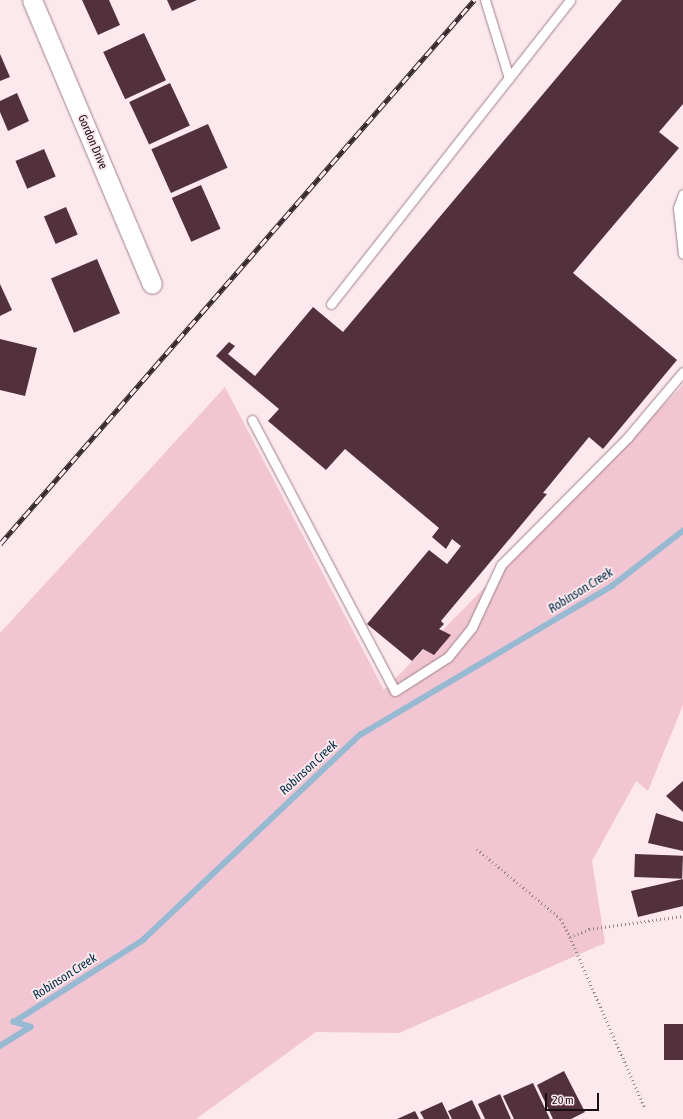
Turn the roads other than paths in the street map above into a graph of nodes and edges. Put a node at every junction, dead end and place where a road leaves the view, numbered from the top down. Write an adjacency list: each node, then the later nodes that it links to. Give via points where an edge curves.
1 (32, 0): 7 (street, Gordon Drive)
2 (485, 0): 4 (lane)
3 (570, 0): 4 (lane)
4 (509, 78): 8 (lane)
5 (683, 194): 6 (lane, via 678,208)
6 (683, 254)
7 (152, 284)
8 (331, 304)
9 (683, 372): 10 (lane, via 628,437 501,565 472,627 448,657 395,690)
10 (252, 420)

